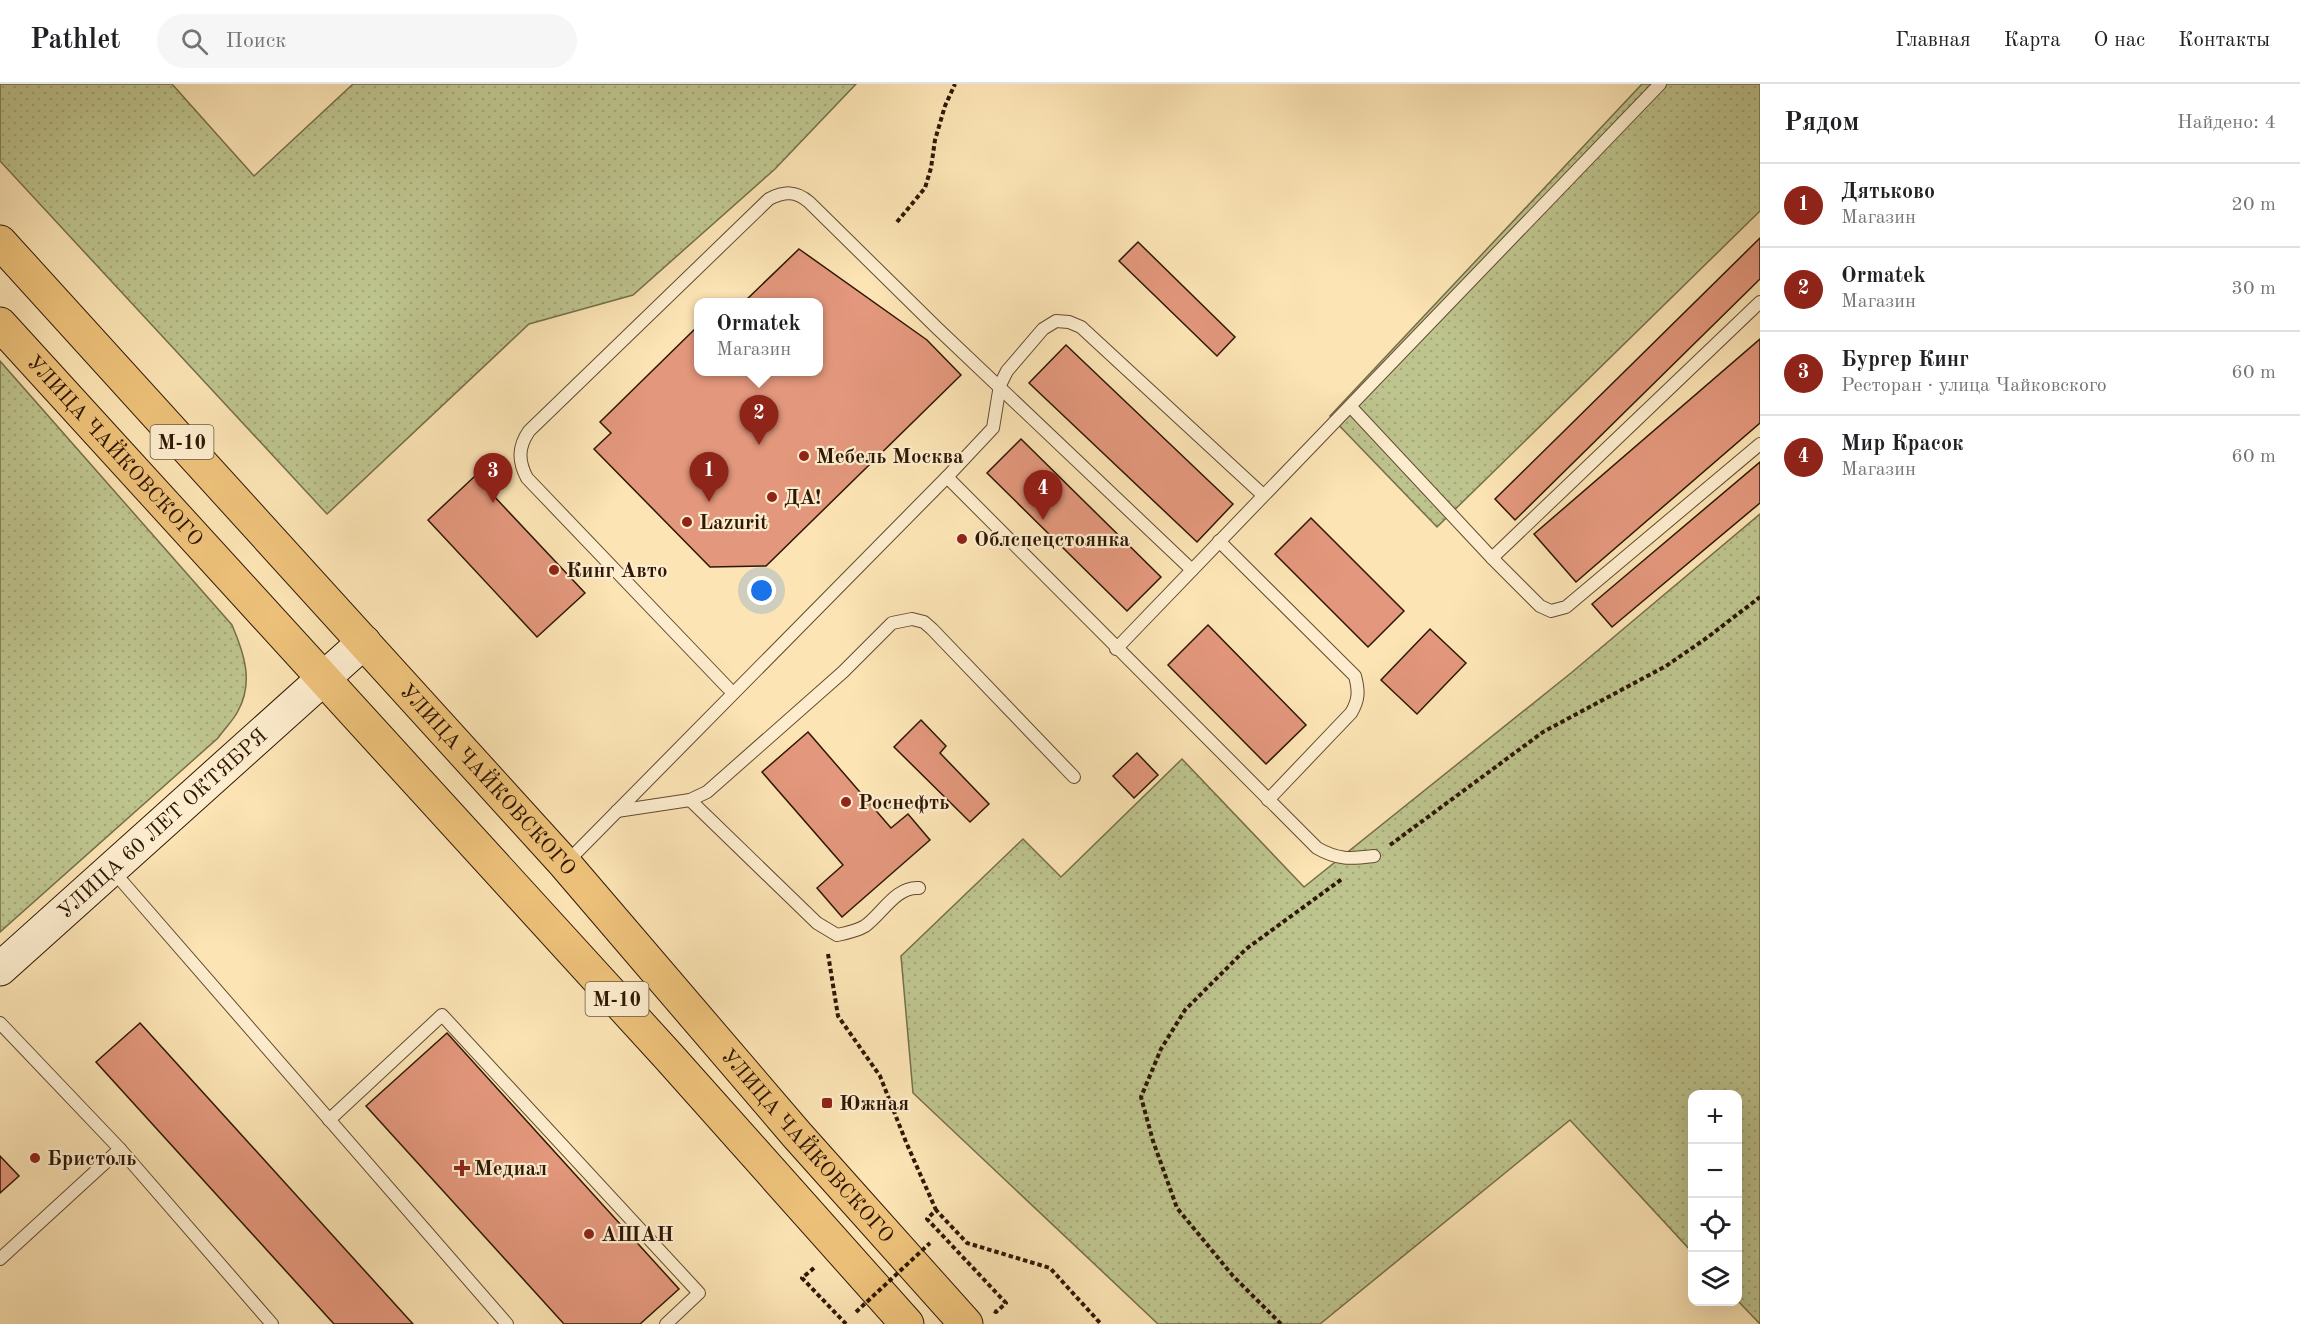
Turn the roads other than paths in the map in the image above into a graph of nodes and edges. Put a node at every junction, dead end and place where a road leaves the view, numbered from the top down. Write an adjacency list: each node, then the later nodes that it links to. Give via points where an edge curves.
1 (1660, 84): 6 (lane)
2 (0, 242): 13 (highway, УЛИЦА ЧАЙКОВСКОГО / М-10)
3 (1760, 302): 11 (lane)
4 (0, 324): 15 (highway, УЛИЦА ЧАЙКОВСКОГО / М-10)
5 (1000, 386): 8 (lane, via 993,428); 9 (lane, via 1007,370 1043,329 1056,321 1069,322 1081,327); 12 (lane); 16 (lane, via 809,202 799,194 788,193 770,199 529,431 520,454 527,478)
6 (1351, 407): 9 (lane); 11 (lane)
7 (1760, 444): 11 (lane, via 1566,607 1551,611 1540,606)
8 (948, 477): 14 (lane); 20 (lane)
9 (1263, 495): 10 (lane)
10 (1219, 542): 12 (lane); 19 (lane, via 1355,676 1359,690 1351,713)
11 (1492, 558)
12 (1192, 570): 14 (lane)
13 (364, 642): 15 (street, УЛИЦА 60 ЛЕТ ОКТЯБРЯ); 22 (highway, УЛИЦА ЧАЙКОВСКОГО / М-10)
14 (1116, 649): 19 (lane)
15 (323, 678): 23 (street, УЛИЦА 60 ЛЕТ ОКТЯБРЯ); 34 (highway, УЛИЦА ЧАЙКОВСКОГО / М-10)
16 (728, 687)
17 (1074, 777): 18 (lane, via 932,629 912,619 892,623 843,672 707,792)
18 (690, 800): 20 (lane); 24 (lane, via 820,926 837,935 864,926 899,894 910,887)
19 (1268, 800): 21 (lane, via 1317,848 1333,857)
20 (616, 811): 22 (lane)
21 (1374, 856)
22 (565, 864): 30 (highway, УЛИЦА ЧАЙКОВСКОГО / М-10, via 797,1135)
23 (112, 870): 25 (street, УЛИЦА 60 ЛЕТ ОКТЯБРЯ); 27 (lane)
24 (919, 888)
25 (0, 969)
26 (0, 1023): 28 (lane)
27 (329, 1120): 32 (lane); 33 (lane, via 442,1015 699,1293)
28 (120, 1149): 29 (lane); 31 (lane)
29 (0, 1259)
30 (977, 1314)
31 (272, 1324)
32 (507, 1324)
33 (666, 1324)
34 (907, 1324)

